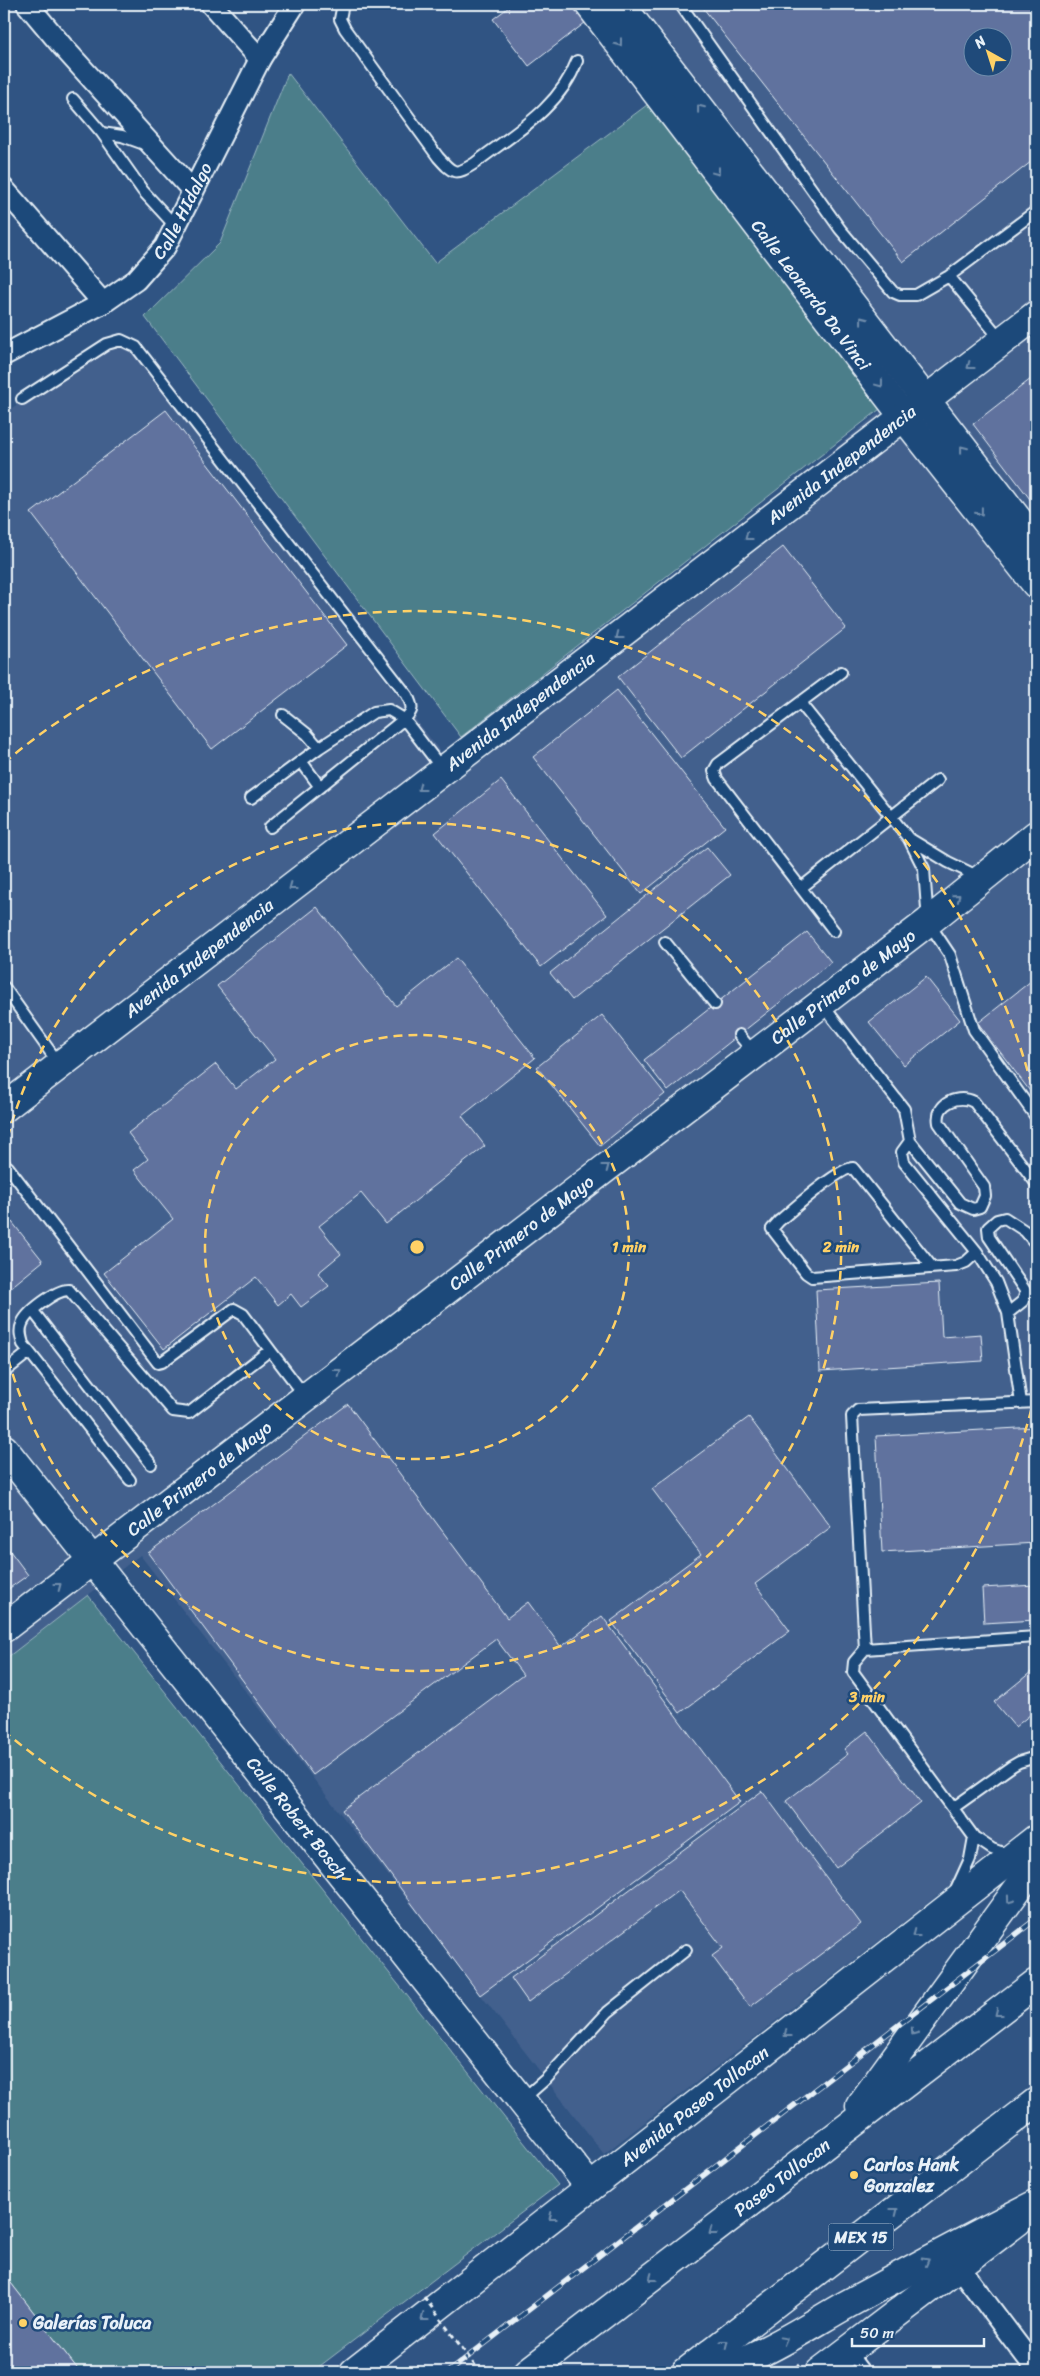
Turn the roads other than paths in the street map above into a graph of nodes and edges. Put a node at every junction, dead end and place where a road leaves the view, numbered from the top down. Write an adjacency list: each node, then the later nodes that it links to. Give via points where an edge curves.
1 (27, 4): 12 (street)
2 (211, 4): 8 (street)
3 (295, 4): 8 (street, Calle HIdalgo)
4 (343, 4): 9 (lane, via 340,14 345,30 438,157 454,172 464,171 553,103)
5 (589, 4): 24 (main road, Calle Leonardo Da Vinci, one-way to 24)
6 (620, 4): 23 (main road, Calle Leonardo Da Vinci, one-way to 6)
7 (680, 4): 17 (lane, via 840,228 885,285 900,295 916,295)
8 (260, 59): 14 (street, Calle HIdalgo)
9 (577, 61)
10 (73, 99): 11 (lane)
11 (102, 133): 12 (lane); 16 (lane, via 143,192)
12 (152, 146): 14 (street)
13 (4, 189): 18 (street)
14 (192, 191): 16 (street, Calle HIdalgo)
15 (1036, 211): 17 (lane)
16 (177, 228): 18 (street, Calle HIdalgo, via 136,280)
17 (949, 276): 20 (lane)
18 (103, 302): 21 (street, Calle HIdalgo)
19 (1036, 315): 20 (main road, Avenida Independencia)
20 (1002, 341): 23 (main road, Avenida Independencia, one-way to 23)
21 (6, 349)
22 (22, 399): 30 (lane, via 106,344 121,340 136,347 407,696 413,707 412,713)
23 (925, 400): 24 (main road, Avenida Independencia); 25 (main road, Calle Leonardo Da Vinci, one-way to 23)
24 (904, 417): 26 (main road, Calle Leonardo Da Vinci, one-way to 26); 33 (main road, Avenida Independencia, one-way to 33)
25 (1036, 543)
26 (1036, 584)
27 (841, 672): 28 (lane)
28 (801, 704): 37 (lane); 42 (lane, via 718,764 714,771)
29 (283, 715): 31 (lane)
30 (404, 720): 31 (lane, via 390,710 374,712); 33 (lane); 35 (lane)
31 (319, 748): 32 (lane)
32 (301, 762): 35 (lane); 36 (lane)
33 (443, 771): 49 (main road, Avenida Independencia, one-way to 49)
34 (938, 780): 37 (lane)
35 (320, 787): 38 (lane)
36 (252, 798)
37 (891, 816): 40 (lane); 42 (lane)
38 (270, 827)
39 (1036, 835): 41 (main road, Calle Primero de Mayo)
40 (909, 839): 41 (lane); 43 (lane, via 924,869)
41 (981, 878): 43 (main road, Calle Primero de Mayo, one-way to 41)
42 (802, 887): 44 (lane)
43 (928, 922): 47 (main road, Calle Primero de Mayo); 51 (lane, via 950,955 977,1036)
44 (834, 931)
45 (665, 942): 48 (lane)
46 (4, 986): 49 (lane)
47 (821, 1003): 52 (lane, via 904,1109); 63 (main road, Calle Primero de Mayo, one-way to 47, via 747,1044)
48 (716, 1004)
49 (59, 1064): 50 (main road, Avenida Independencia)
50 (4, 1108)
51 (1036, 1117)
52 (910, 1141): 54 (lane, via 960,1203 973,1209 980,1206 985,1196 984,1187 938,1123 944,1106 955,1099 968,1098); 56 (lane, via 902,1152 904,1162)
53 (8, 1167): 60 (lane, via 158,1363 234,1309 243,1314)
54 (1036, 1183)
55 (1036, 1244): 59 (lane, via 1025,1231 1005,1218 988,1228 988,1237 1026,1292 1023,1301)
56 (977, 1252): 57 (lane, via 961,1264); 59 (lane, via 996,1282)
57 (932, 1267): 57 (lane, via 812,1277 772,1229 834,1177 853,1168)
58 (33, 1311): 60 (lane, via 60,1290 69,1290 167,1406 183,1414 192,1411); 61 (lane, via 21,1326 20,1334); 67 (lane)
59 (1008, 1312): 65 (lane)
60 (270, 1350): 63 (lane)
61 (28, 1353): 62 (lane); 68 (lane)
62 (4, 1372)
63 (306, 1397): 69 (main road, Calle Primero de Mayo)
64 (1036, 1402): 65 (lane)
65 (1021, 1403): 72 (lane, via 858,1410 853,1413)
66 (4, 1449): 69 (main road, Calle Robert Bosch)
67 (150, 1464)
68 (130, 1480)
69 (91, 1561): 70 (main road, Calle Primero de Mayo, one-way to 69); 81 (main road, Calle Robert Bosch)
70 (4, 1628)
71 (1036, 1637): 72 (lane)
72 (865, 1649): 74 (lane, via 854,1662 856,1678)
73 (1036, 1757): 74 (lane, via 1012,1766)
74 (953, 1808): 75 (lane)
75 (974, 1837): 77 (lane, via 992,1849); 78 (lane, via 963,1877)
76 (1036, 1838): 77 (main road, Avenida Paseo Tollocan)
77 (1025, 1858): 78 (main road, Avenida Paseo Tollocan); 83 (main road, one-way to 83, via 1036,1865 875,2088)
78 (945, 1911): 84 (main road, Avenida Paseo Tollocan, one-way to 84)
79 (686, 1950): 81 (lane, via 608,2012 547,2078)
80 (1036, 1983): 83 (main road, Paseo Tollocan, one-way to 83)
81 (521, 2101): 84 (main road, Calle Robert Bosch)
82 (1036, 2102): 91 (main road, MEX 15, one-way to 82)
83 (834, 2138): 90 (main road, Paseo Tollocan, one-way to 90)
84 (590, 2187): 89 (main road, Avenida Paseo Tollocan, one-way to 89)
85 (1036, 2206): 86 (main road); 92 (main road, one-way to 85, via 742,2361 776,2344 957,2244)
86 (959, 2267): 87 (main road); 88 (street)
87 (848, 2350): 93 (main road); 94 (lane)
88 (1036, 2369)
89 (354, 2372)
90 (528, 2372)
91 (686, 2372)
92 (707, 2372)
93 (820, 2372)
94 (865, 2372)

